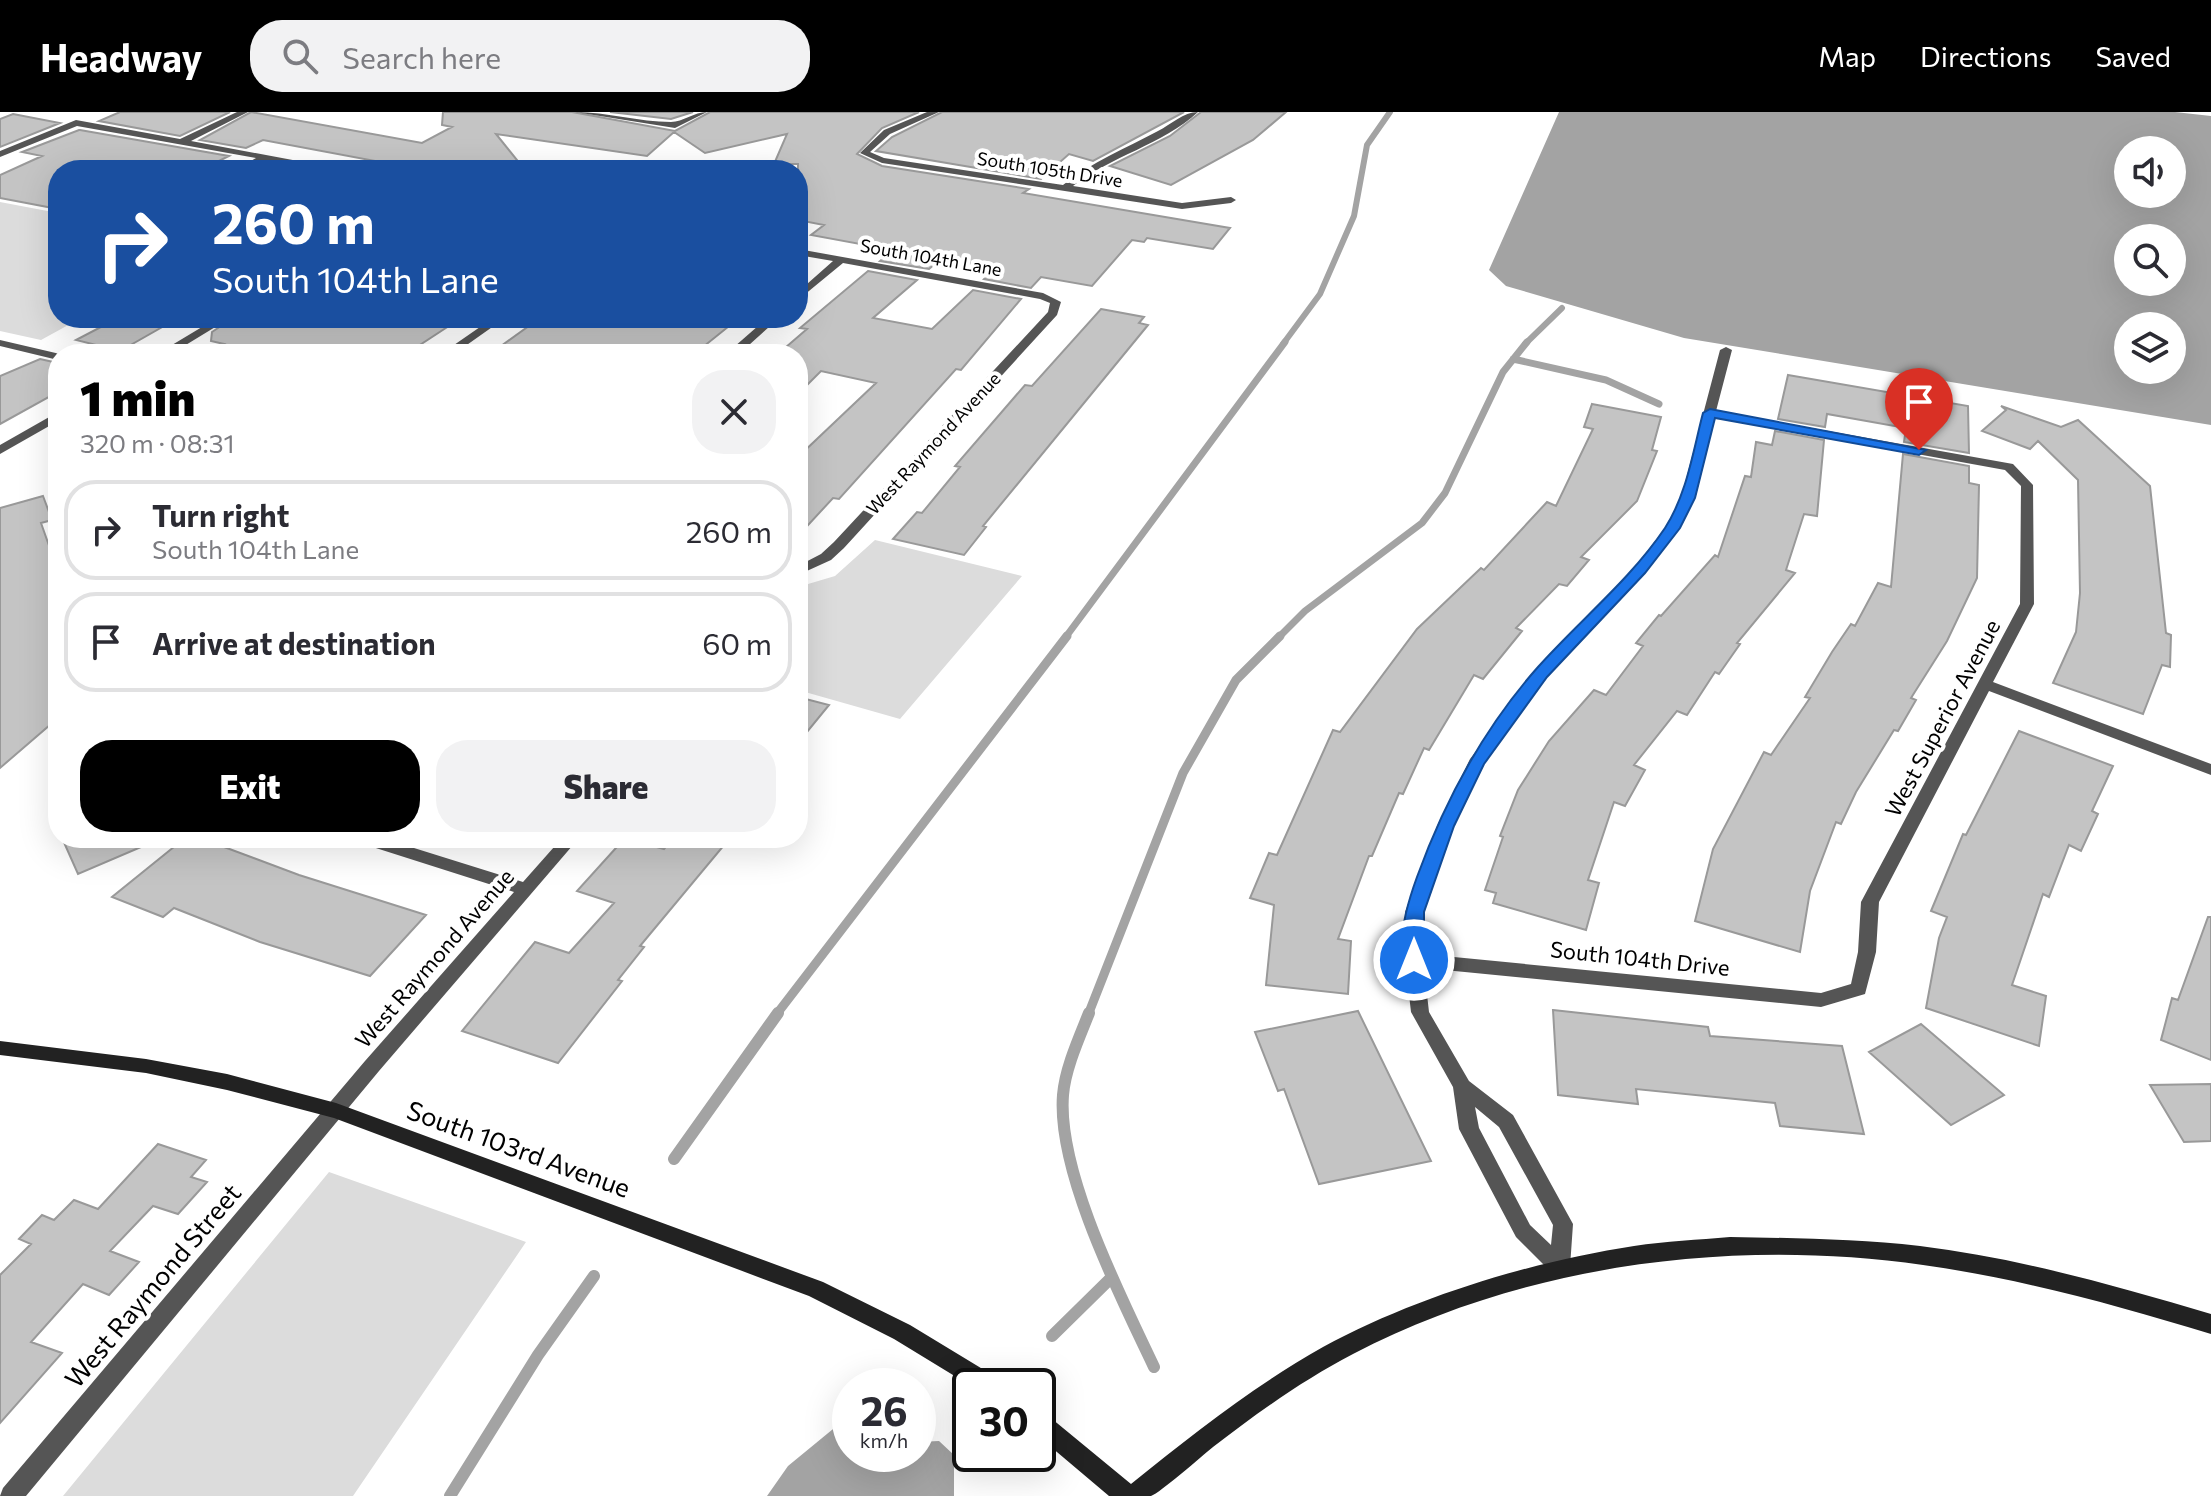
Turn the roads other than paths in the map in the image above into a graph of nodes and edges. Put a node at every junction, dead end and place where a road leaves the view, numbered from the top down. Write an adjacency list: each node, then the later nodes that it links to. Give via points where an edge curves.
1 (244, 112): 6 (street)
2 (579, 112): 3 (street, via 675,125)
3 (703, 112)
4 (935, 112): 11 (street, South 105th Drive, via 899,126 865,153)
5 (1194, 112): 11 (street, via 1084,172)
6 (183, 141): 7 (street, via 76,123); 8 (street)
7 (0, 154)
8 (266, 156): 9 (street); 10 (street)
9 (259, 160)
10 (287, 160)
11 (1065, 188): 12 (street, South 105th Drive, via 1182,206)
12 (1231, 200)
13 (808, 254): 14 (street, South 104th Lane)
14 (842, 259): 15 (street); 16 (street, South 104th Lane)
15 (808, 288)
16 (1056, 302): 29 (street, West Raymond Avenue, via 1053,313 839,545)
17 (208, 328): 21 (street)
18 (485, 328): 22 (street)
19 (762, 328): 23 (street)
20 (0, 343): 25 (street)
21 (180, 344)
22 (462, 344)
23 (744, 344)
24 (1726, 350): 26 (street)
25 (48, 355)
26 (1710, 413): 30 (street, West Superior Avenue, via 2009,467 2027,485 2027,604); 35 (street, via 1687,498 1672,528 1640,570 1542,673 1476,763 1445,826 1414,912)
27 (48, 422): 28 (street)
28 (0, 450)
29 (808, 566)
30 (1985, 684): 31 (street); 36 (street, West Superior Avenue, via 1870,902)
31 (2211, 770)
32 (395, 848): 34 (street)
33 (562, 848): 34 (street, West Raymond Avenue)
34 (525, 889): 39 (street, West Raymond Avenue)
35 (1414, 960): 36 (street, South 104th Drive, via 1821,1000); 38 (street, via 1420,1012)
36 (1859, 989)
37 (0, 1048): 39 (street, South 103rd Avenue, via 146,1066)
38 (1462, 1086): 40 (street, via 1469,1129 1523,1231); 40 (street, via 1506,1121 1563,1224)
39 (336, 1111): 42 (street, South 103rd Avenue, via 816,1289); 44 (street, West Raymond Street)
40 (1560, 1267): 41 (street, via 1672,1248 1739,1244 1885,1251 2057,1281); 46 (street, via 1400,1322 1315,1363 1199,1443)
41 (2211, 1324)
42 (962, 1368)
43 (1056, 1437): 45 (street)
44 (11, 1496)
45 (1127, 1496)
46 (1134, 1496)

